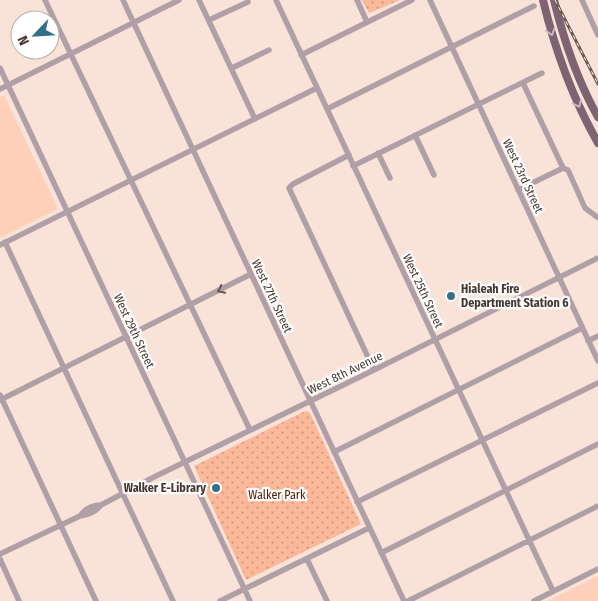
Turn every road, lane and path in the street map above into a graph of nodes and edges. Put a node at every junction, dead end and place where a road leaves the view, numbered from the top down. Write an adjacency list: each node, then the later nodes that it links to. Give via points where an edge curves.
1 (45, 0): 20 (street)
2 (123, 0): 16 (street, West 27th Street)
3 (179, 0): 16 (street)
4 (199, 0): 14 (street)
5 (357, 0): 15 (street)
6 (412, 0): 15 (street)
7 (430, 0): 18 (street, West 23rd Street)
8 (543, 0): 34 (main road, one-way to 34, via 561,64)
9 (554, 0): 31 (main road, via 572,60)
10 (582, 0): 17 (street)
11 (277, 1): 21 (street, West 25th Street)
12 (248, 2): 14 (street)
13 (534, 6): 18 (street)
14 (209, 20): 23 (street)
15 (368, 22): 21 (street)
16 (133, 23): 20 (street); 35 (street, West 27th Street)
17 (598, 36)
18 (452, 47): 29 (street, West 23rd Street); 30 (street)
19 (269, 50): 23 (street)
20 (71, 54): 26 (street); 42 (street)
21 (301, 55): 27 (street, West 25th Street)
22 (0, 68): 26 (street, West 29th Street)
23 (232, 68): 32 (street)
24 (542, 73): 25 (street)
25 (523, 83): 29 (street); 39 (street)
26 (8, 85): 28 (street); 44 (street, West 29th Street)
27 (317, 88): 30 (street, West 25th Street); 32 (street)
28 (0, 89)
29 (478, 104): 33 (street); 43 (street, West 23rd Street)
30 (327, 109): 37 (street, West 25th Street)
31 (598, 117)
32 (255, 119): 35 (street)
33 (415, 135): 36 (street); 40 (street)
34 (598, 143)
35 (194, 149): 42 (street); 48 (street, West 27th Street)
36 (378, 153): 38 (street); 41 (street)
37 (349, 155): 38 (street, West 25th Street); 58 (street, via 289,188)
38 (353, 166): 54 (street, West 25th Street)
39 (563, 168): 43 (street); 45 (street, via 568,170 585,208)
40 (434, 175)
41 (390, 178)
42 (130, 180): 44 (street); 50 (street)
43 (518, 190): 49 (street, West 23rd Street)
44 (67, 211): 46 (street); 53 (street, West 29th Street)
45 (598, 217)
46 (3, 243): 57 (street)
47 (598, 258): 49 (street, West 8th Avenue)
48 (251, 274): 50 (street, one-way to 50); 62 (street, West 27th Street)
49 (559, 277): 51 (street, West 23rd Street); 54 (street, West 8th Avenue)
50 (190, 305): 53 (street); 63 (street)
51 (582, 328): 55 (street, West 23rd Street); 60 (street)
52 (598, 336): 55 (street)
53 (126, 337): 57 (street); 67 (street, West 29th Street)
54 (435, 339): 58 (street, West 8th Avenue); 60 (street, West 25th Street)
55 (588, 341): 56 (street, West 23rd Street)
56 (598, 361)
57 (64, 368): 61 (street); 69 (street)
58 (374, 370): 62 (street, West 8th Avenue)
59 (598, 383): 64 (street)
60 (458, 390): 64 (street, West 25th Street); 66 (street)
61 (1, 398): 72 (street)
62 (310, 401): 63 (street, West 8th Avenue); 66 (street, West 27th Street)
63 (250, 430): 67 (street, West 8th Avenue)
64 (482, 440): 68 (street, West 25th Street); 70 (street)
65 (598, 444): 68 (street)
66 (334, 452): 70 (street, West 27th Street)
67 (184, 463): 69 (street, West 8th Avenue); 80 (street, West 29th Street)
68 (506, 490): 74 (street, West 25th Street); 75 (street)
69 (122, 494): 72 (street, West 8th Avenue, via 101,505 94,505); 84 (street)
70 (357, 502): 73 (street, West 27th Street)
71 (598, 506): 74 (street)
72 (60, 525): 76 (street, West 8th Avenue); 83 (street)
73 (369, 528): 75 (street, West 27th Street); 78 (street)
74 (528, 541): 81 (street, West 25th Street); 88 (street)
75 (381, 553): 88 (street, West 27th Street)
76 (0, 554)
77 (0, 559): 82 (street)
78 (307, 559): 80 (street); 87 (street)
79 (598, 569): 81 (street)
80 (244, 589): 85 (street); 86 (street, West 29th Street)
81 (553, 591): 89 (street)
82 (19, 601)
83 (96, 601)
84 (174, 601)
85 (220, 601)
86 (250, 601)
87 (327, 601)
88 (406, 601)
89 (534, 601)

